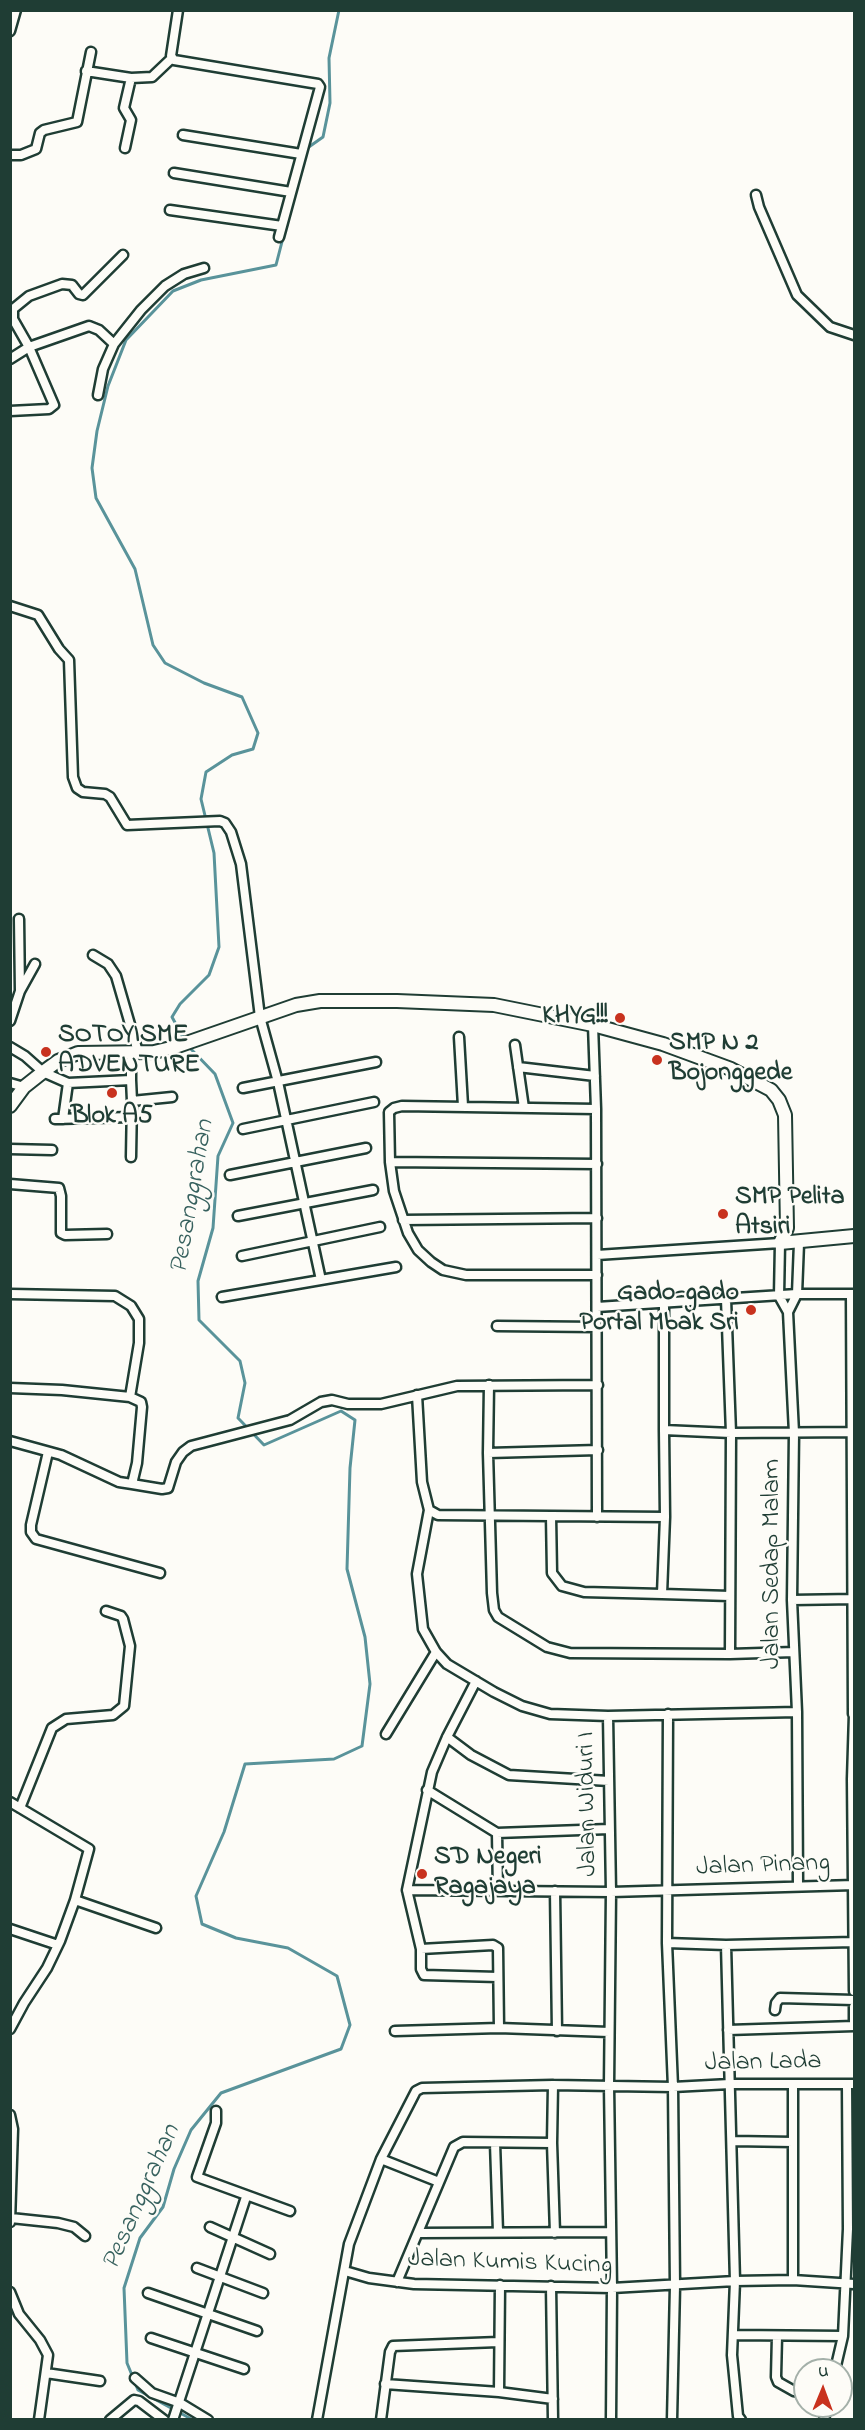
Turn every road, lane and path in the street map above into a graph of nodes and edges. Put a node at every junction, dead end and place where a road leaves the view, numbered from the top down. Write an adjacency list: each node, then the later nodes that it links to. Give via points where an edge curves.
1 (16, 10): 3 (street)
2 (178, 10): 5 (street)
3 (10, 31)
4 (91, 52): 6 (street)
5 (173, 59): 7 (street, via 152,77); 10 (street, via 318,84)
6 (86, 71): 7 (street); 11 (street, via 77,122 44,130 36,149)
7 (131, 78): 9 (street, via 124,108 131,120)
8 (183, 135): 10 (street)
9 (125, 148)
10 (301, 154): 13 (street)
11 (10, 155)
12 (174, 173): 13 (street)
13 (291, 192): 16 (street)
14 (756, 195): 20 (street, via 797,295 830,327)
15 (170, 210): 16 (street)
16 (282, 226): 17 (street)
17 (279, 237)
18 (123, 255): 22 (street, via 83,295 72,285 62,284 29,296 13,309 13,319)
19 (204, 268): 21 (street, via 165,286)
20 (855, 335)
21 (114, 344): 22 (street, via 89,326); 24 (street, via 106,359)
22 (29, 347): 23 (street); 25 (street, via 54,405 49,409)
23 (10, 359)
24 (98, 395)
25 (10, 411)
26 (10, 606): 31 (street, via 38,615 69,660 73,777 77,788 110,797 128,825 220,821 231,832 240,864)
27 (19, 919): 30 (street)
28 (93, 956): 37 (street, via 108,964 116,976)
29 (35, 964): 30 (street)
30 (20, 991): 32 (street)
31 (260, 1017): 33 (street, via 320,1001 456,1002 495,1005); 37 (street, via 175,1047); 43 (street)
32 (10, 1021)
33 (593, 1025): 41 (street); 73 (street, via 663,1044 771,1090 785,1115)
34 (459, 1037): 52 (street)
35 (515, 1045): 39 (street)
36 (10, 1047): 40 (street)
37 (134, 1056): 40 (street, via 78,1053); 42 (street)
38 (376, 1062): 43 (street)
39 (518, 1067): 41 (street); 53 (street)
40 (42, 1072): 45 (street); 46 (street)
41 (595, 1076): 54 (street)
42 (131, 1080): 45 (street); 49 (street)
43 (279, 1082): 47 (street); 56 (street)
44 (10, 1083): 46 (street)
45 (68, 1083): 55 (street, via 59,1119)
46 (24, 1087): 51 (street)
47 (243, 1088)
48 (172, 1097): 49 (street)
49 (132, 1101): 55 (street)
50 (374, 1102): 56 (street)
51 (10, 1106)
52 (463, 1106): 53 (street); 63 (street, via 394,1108 389,1112)
53 (524, 1108): 54 (street)
54 (596, 1109): 64 (street)
55 (132, 1117): 61 (street)
56 (287, 1120): 57 (street); 62 (street)
57 (243, 1129)
58 (366, 1148): 62 (street)
59 (10, 1149): 60 (street)
60 (52, 1150)
61 (130, 1157)
62 (296, 1162): 65 (street); 68 (street)
63 (390, 1162): 64 (street); 71 (street)
64 (597, 1164): 70 (street)
65 (230, 1175)
66 (10, 1184): 74 (street, via 58,1188 61,1233)
67 (373, 1190): 68 (street)
68 (304, 1203): 69 (street); 77 (street)
69 (238, 1216)
70 (597, 1218): 71 (street); 79 (street)
71 (404, 1220): 82 (street, via 418,1250 443,1270 466,1275)
72 (380, 1227): 77 (street)
73 (787, 1228): 76 (street); 78 (street)
74 (107, 1234)
75 (855, 1236): 76 (street)
76 (799, 1242): 78 (street); 85 (street, Jalan Sedap Malam)
77 (313, 1243): 80 (street); 83 (street)
78 (780, 1243): 79 (street); 87 (street)
79 (597, 1255): 82 (street)
80 (242, 1257)
81 (396, 1266): 83 (street)
82 (597, 1275): 91 (street)
83 (321, 1280): 88 (street)
84 (10, 1294): 99 (street, via 115,1296 131,1306 139,1319 139,1343)
85 (797, 1294): 86 (street); 87 (street); 92 (street, Jalan Sedap Malam)
86 (853, 1294): 101 (street)
87 (779, 1296): 89 (street); 92 (street)
88 (222, 1297)
89 (726, 1299): 90 (street); 102 (street)
90 (664, 1303): 91 (street); 100 (street)
91 (597, 1307): 94 (street)
92 (788, 1312): 103 (street, Jalan Sedap Malam)
93 (497, 1326): 94 (street)
94 (597, 1327): 96 (street)
95 (489, 1385): 96 (street); 98 (street, via 457,1386); 107 (street)
96 (598, 1385): 105 (street)
97 (10, 1388): 99 (street)
98 (417, 1395): 108 (street, via 381,1404 321,1402 290,1420 192,1446 176,1462 168,1488); 109 (street, via 422,1482)
99 (130, 1397): 108 (street, via 141,1402 142,1407)
100 (664, 1430): 102 (street); 113 (street)
101 (853, 1432): 103 (street); 117 (street)
102 (731, 1433): 103 (street); 116 (street)
103 (794, 1433): 118 (street, Jalan Sedap Malam)
104 (10, 1442): 106 (street)
105 (598, 1450): 107 (street); 112 (street)
106 (48, 1452): 108 (street); 114 (street, via 31,1525 36,1539)
107 (488, 1453): 110 (street)
108 (132, 1484)
109 (429, 1510): 110 (street, via 438,1515); 120 (street, via 417,1574 423,1629)
110 (489, 1515): 111 (street); 123 (street, via 494,1610 529,1638 570,1653)
111 (551, 1516): 112 (street); 115 (street, via 552,1573 562,1586 584,1592)
112 (597, 1517): 113 (street)
113 (665, 1517): 115 (street)
114 (160, 1573)
115 (662, 1594): 116 (street)
116 (730, 1596): 123 (street)
117 (854, 1599): 118 (street); 122 (street)
118 (792, 1600): 121 (street, Jalan Sedap Malam)
119 (106, 1611): 134 (street, via 121,1616 130,1646 123,1706 113,1715 66,1719 52,1728)
120 (436, 1652): 124 (street); 129 (street)
121 (794, 1652): 123 (street); 125 (street, Jalan Sedap Malam)
122 (854, 1653): 127 (street)
123 (730, 1654)
124 (476, 1682): 128 (street, via 522,1706 550,1714); 130 (street)
125 (797, 1712): 126 (street); 139 (street, Jalan Sedap Malam)
126 (668, 1714): 128 (street); 141 (street)
127 (854, 1714): 135 (street)
128 (608, 1716): 131 (street, Jalan Widuri I)
129 (386, 1734)
130 (447, 1737): 131 (street, via 508,1775); 132 (street)
131 (609, 1781): 136 (street, Jalan Widuri I)
132 (427, 1790): 137 (street); 140 (street)
133 (10, 1802): 134 (street)
134 (20, 1808): 145 (street, via 89,1849)
135 (854, 1823): 138 (street)
136 (609, 1829): 137 (street); 144 (street, Jalan Widuri I)
137 (497, 1833): 142 (street)
138 (854, 1885): 139 (street, Jalan Pinang); 148 (street)
139 (798, 1886): 141 (street, Jalan Pinang)
140 (407, 1890): 142 (street, Jalan Pinang); 152 (street)
141 (671, 1891): 144 (street, Jalan Pinang); 149 (street)
142 (498, 1892): 143 (street, Jalan Pinang)
143 (555, 1892): 144 (street, Jalan Pinang); 163 (street)
144 (611, 1892): 164 (street, Jalan Widuri I)
145 (75, 1900): 146 (street); 150 (street)
146 (156, 1928)
147 (10, 1929): 150 (street)
148 (853, 1942): 151 (street); 154 (street)
149 (667, 1943): 151 (street); 170 (street)
150 (58, 1945): 160 (street)
151 (726, 1945): 161 (street)
152 (421, 1949): 153 (street, via 422,1973 427,1976); 153 (street, via 495,1946)
153 (498, 1977): 159 (street)
154 (855, 1991)
155 (855, 2000): 157 (street, via 780,1998)
156 (855, 2007): 158 (street)
157 (775, 2010)
158 (854, 2026): 161 (street)
159 (499, 2028): 162 (street); 163 (street)
160 (10, 2029)
161 (728, 2030): 165 (street)
162 (395, 2031)
163 (556, 2031): 164 (street)
164 (609, 2032): 169 (street, Jalan Widuri I)
165 (730, 2084): 168 (street, Jalan Lada); 170 (street, Jalan Lada); 173 (street)
166 (851, 2084): 168 (street, Jalan Lada); 183 (street)
167 (553, 2085): 169 (street, Jalan Lada); 176 (street); 177 (street, Jalan Lada, via 422,2088 416,2091)
168 (793, 2085): 174 (street)
169 (609, 2086): 170 (street, Jalan Lada); 185 (street, Jalan Widuri I)
170 (673, 2087): 201 (street)
171 (216, 2111): 179 (street, via 216,2123 197,2177)
172 (10, 2115): 181 (street)
173 (733, 2141): 174 (street); 195 (street)
174 (793, 2142): 194 (street)
175 (495, 2143): 176 (street); 178 (street, via 458,2144); 184 (street)
176 (552, 2143): 187 (street)
177 (381, 2159): 178 (street); 192 (street, via 349,2244)
178 (439, 2182): 186 (street)
179 (246, 2197): 180 (street); 189 (street)
180 (291, 2211)
181 (10, 2220): 188 (street, via 58,2223 74,2227)
182 (210, 2227): 189 (street)
183 (851, 2229): 197 (street)
184 (498, 2232): 186 (street); 187 (street)
185 (610, 2232): 187 (street); 202 (street, Jalan Widuri I)
186 (420, 2233): 196 (street)
187 (555, 2233)
188 (85, 2236)
189 (233, 2236): 190 (street); 193 (street)
190 (270, 2254)
191 (197, 2268): 193 (street)
192 (345, 2271): 196 (street, Jalan Kumis Kucing); 229 (street)
193 (221, 2276): 205 (street); 206 (street)
194 (793, 2280): 195 (street, Jalan Kumis Kucing); 197 (street, Jalan Kumis Kucing)
195 (735, 2281): 201 (street, Jalan Kumis Kucing); 208 (street)
196 (397, 2282): 199 (street, Jalan Kumis Kucing)
197 (844, 2283): 198 (street, Jalan Kumis Kucing); 210 (street)
198 (855, 2284)
199 (500, 2285): 200 (street, Jalan Kumis Kucing); 212 (street)
200 (551, 2286): 202 (street, Jalan Kumis Kucing); 222 (street)
201 (675, 2286): 202 (street, Jalan Kumis Kucing); 233 (street)
202 (612, 2288): 232 (street, Jalan Widuri I)
203 (10, 2292): 216 (street, via 19,2314 48,2355)
204 (148, 2293): 206 (street)
205 (264, 2293)
206 (209, 2313): 207 (street); 213 (street)
207 (257, 2331)
208 (733, 2335): 209 (street); 234 (street)
209 (777, 2336): 210 (street); 220 (street, via 776,2377)
210 (843, 2336): 214 (street)
211 (151, 2338): 213 (street)
212 (498, 2342): 219 (street, via 393,2346); 221 (street)
213 (196, 2353): 215 (street); 223 (street)
214 (838, 2358)
215 (244, 2369)
216 (46, 2373): 218 (street); 224 (street)
217 (135, 2378): 223 (street)
218 (100, 2381)
219 (385, 2384): 221 (street); 230 (street)
220 (793, 2390)
221 (499, 2392): 222 (street)
222 (553, 2399): 231 (street)
223 (178, 2407): 227 (street); 228 (street)
224 (39, 2420)
225 (110, 2420): 226 (street, via 130,2401 139,2400)
226 (164, 2420)
227 (173, 2420)
228 (208, 2420)
229 (317, 2420)
230 (381, 2420)
231 (553, 2420)
232 (610, 2420)
233 (672, 2420)
234 (741, 2420)

